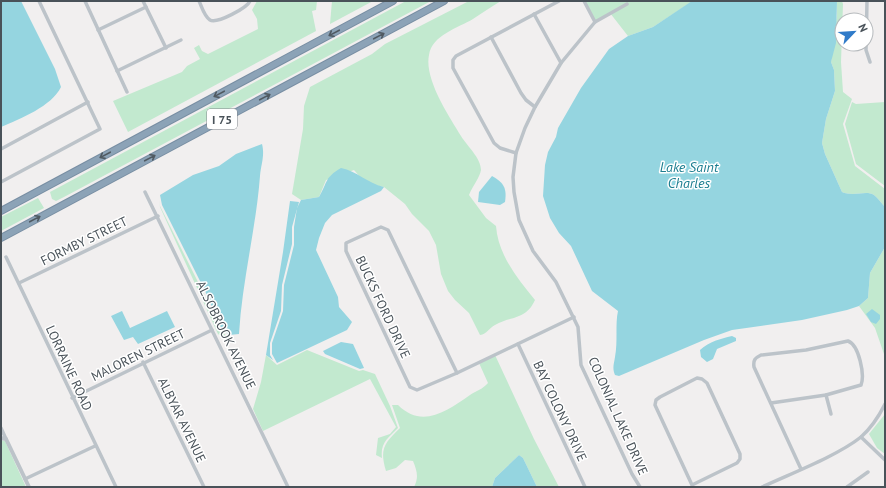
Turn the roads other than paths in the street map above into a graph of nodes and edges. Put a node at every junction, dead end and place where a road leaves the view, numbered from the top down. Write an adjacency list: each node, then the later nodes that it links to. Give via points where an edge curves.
1 (39, 1): 23 (street)
2 (85, 1): 15 (street)
3 (144, 1): 12 (street)
4 (199, 1): 5 (street, via 206,17 211,21 217,21 247,6)
5 (250, 1)
6 (393, 1): 29 (highway, I 75, one-way to 29)
7 (444, 1): 31 (highway, I 75, one-way to 7)
8 (559, 1): 13 (street)
9 (584, 1): 14 (street)
10 (868, 1): 19 (street, via 866,50)
11 (627, 4): 14 (street, COLONIAL LAKE DRIVE)
12 (146, 7): 15 (street); 18 (street)
13 (534, 14): 16 (street); 20 (street)
14 (596, 22): 20 (street, COLONIAL LAKE DRIVE)
15 (98, 30): 21 (street)
16 (491, 37): 24 (street, via 521,93); 26 (street, via 456,56 453,68 494,143 500,148)
17 (181, 40): 18 (street)
18 (166, 48): 21 (street)
19 (870, 62)
20 (561, 63): 24 (street, COLONIAL LAKE DRIVE)
21 (117, 71): 22 (street)
22 (127, 92)
23 (88, 102): 25 (street); 27 (street, via 100,129)
24 (535, 107): 26 (street, COLONIAL LAKE DRIVE)
25 (1, 149)
26 (516, 153): 34 (street, COLONIAL LAKE DRIVE, via 514,192 518,220 533,250 556,282)
27 (1, 182)
28 (145, 192): 30 (street, ALSOBROOK AVENUE)
29 (1, 211)
30 (158, 216): 33 (street, FORMBY STREET); 35 (street, ALSOBROOK AVENUE)
31 (1, 238)
32 (6, 257): 33 (street, LORRAINE ROAD)
33 (19, 283): 40 (street, LORRAINE ROAD)
34 (574, 318): 36 (street, BUCKS FORD DRIVE); 59 (street, COLONIAL LAKE DRIVE, via 580,335 581,365)
35 (212, 330): 37 (street, MALOREN STREET); 57 (street, ALSOBROOK AVENUE)
36 (518, 344): 38 (street, BUCKS FORD DRIVE); 58 (street, BAY COLONY DRIVE)
37 (143, 362): 40 (street, MALOREN STREET); 56 (street, ALBYAR AVENUE)
38 (457, 373): 38 (street, BUCKS FORD DRIVE, via 417,390 410,387 346,251 346,242 381,227 388,230)
39 (826, 395): 41 (street); 41 (street, via 861,385 863,379 853,343 848,341 756,357 754,367); 43 (street)
40 (72, 398): 48 (street, LORRAINE ROAD)
41 (771, 403): 50 (street)
42 (885, 404): 45 (street, via 872,426)
43 (831, 414)
44 (1, 428): 47 (street)
45 (861, 437): 49 (street); 50 (street)
46 (1, 438): 47 (street)
47 (6, 439): 52 (street)
48 (95, 446): 52 (street); 55 (street, LORRAINE ROAD)
49 (885, 460)
50 (801, 469): 60 (street)
51 (868, 472): 61 (street)
52 (25, 479): 54 (street)
53 (693, 486): 53 (street, via 655,405 660,397 697,378 707,383 740,459)
54 (29, 487)
55 (116, 487)
56 (204, 487)
57 (288, 487)
58 (585, 487)
59 (640, 487)
60 (762, 487)
61 (846, 487)

